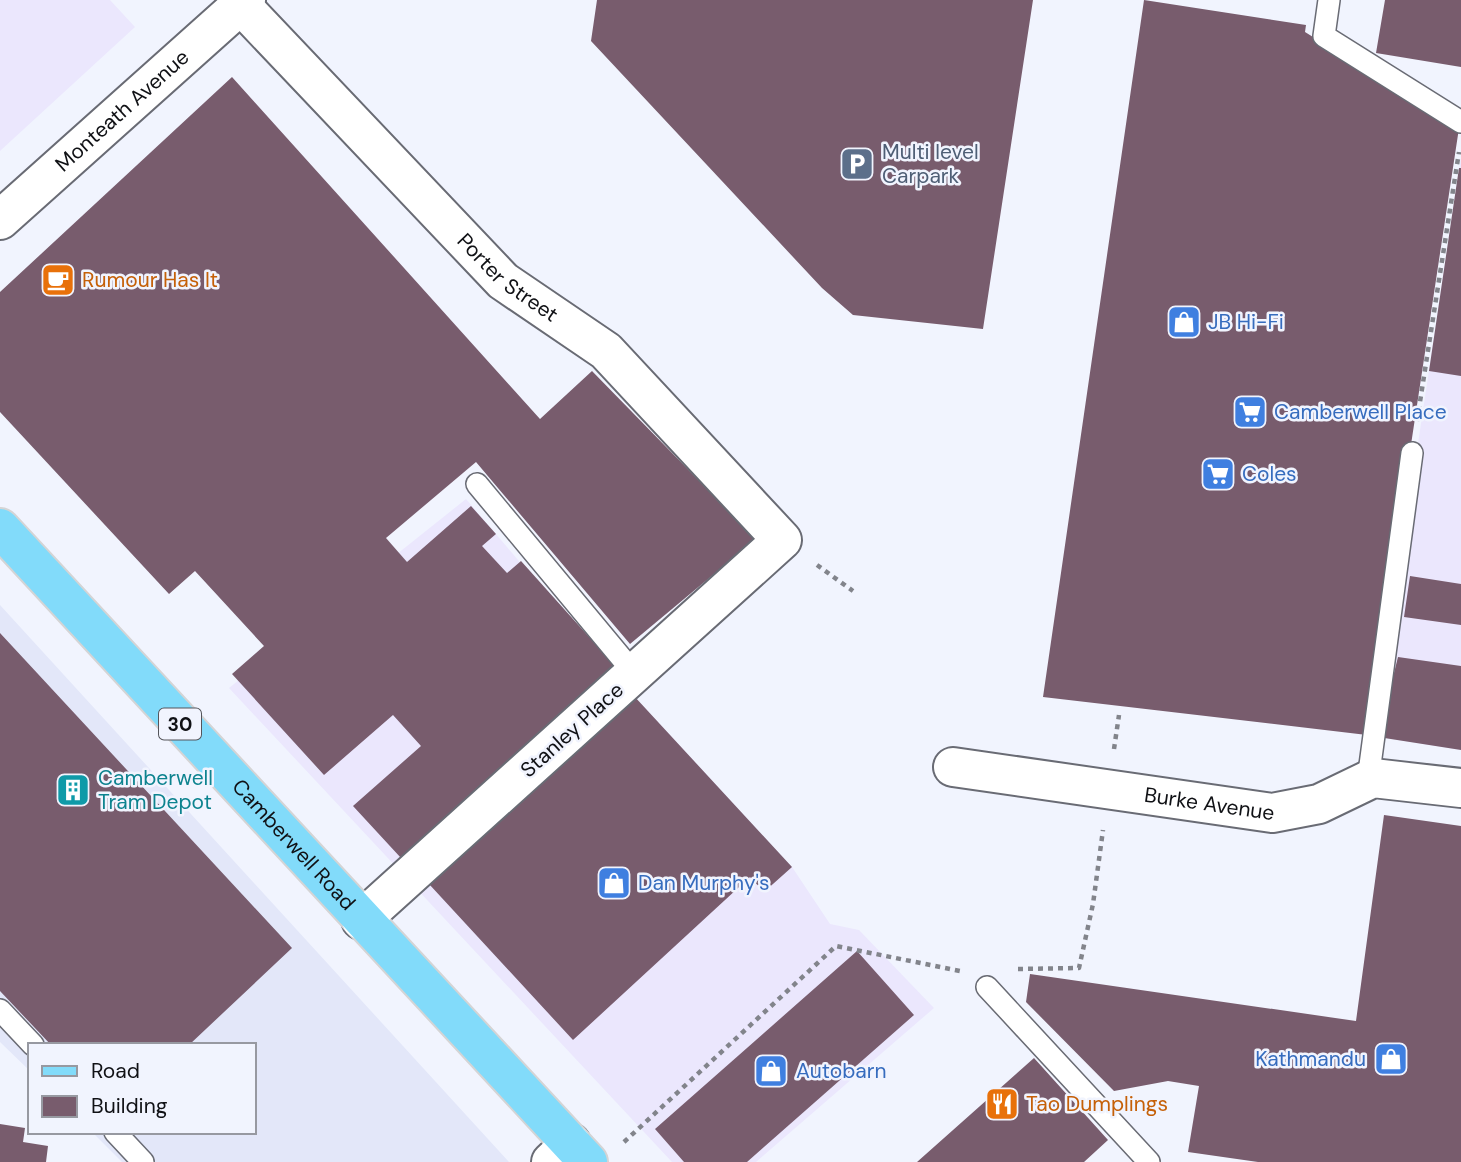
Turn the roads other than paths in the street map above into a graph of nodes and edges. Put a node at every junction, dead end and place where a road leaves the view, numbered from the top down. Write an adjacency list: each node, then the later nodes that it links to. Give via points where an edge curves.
1 (1329, 0): 3 (lane, via 1324,36)
2 (244, 3): 4 (street, Monteath Avenue); 8 (street, Porter Street, via 503,281 607,351)
3 (1461, 122)
4 (0, 220)
5 (1412, 453): 11 (lane)
6 (477, 484): 9 (lane)
7 (0, 528): 13 (main road, Camberwell Road / 30)
8 (782, 540): 9 (street, Stanley Place)
9 (634, 673): 13 (street, Stanley Place)
10 (953, 767): 11 (street, Burke Avenue, via 1272,813 1319,804)
11 (1367, 780): 12 (street, Burke Avenue, via 1392,778)
12 (1461, 788)
13 (361, 920): 18 (main road, Camberwell Road / 30)
14 (987, 987): 20 (lane)
15 (0, 1010): 16 (lane)
16 (31, 1043)
17 (117, 1134): 19 (lane)
18 (582, 1154)
19 (142, 1162)
20 (1149, 1162)

